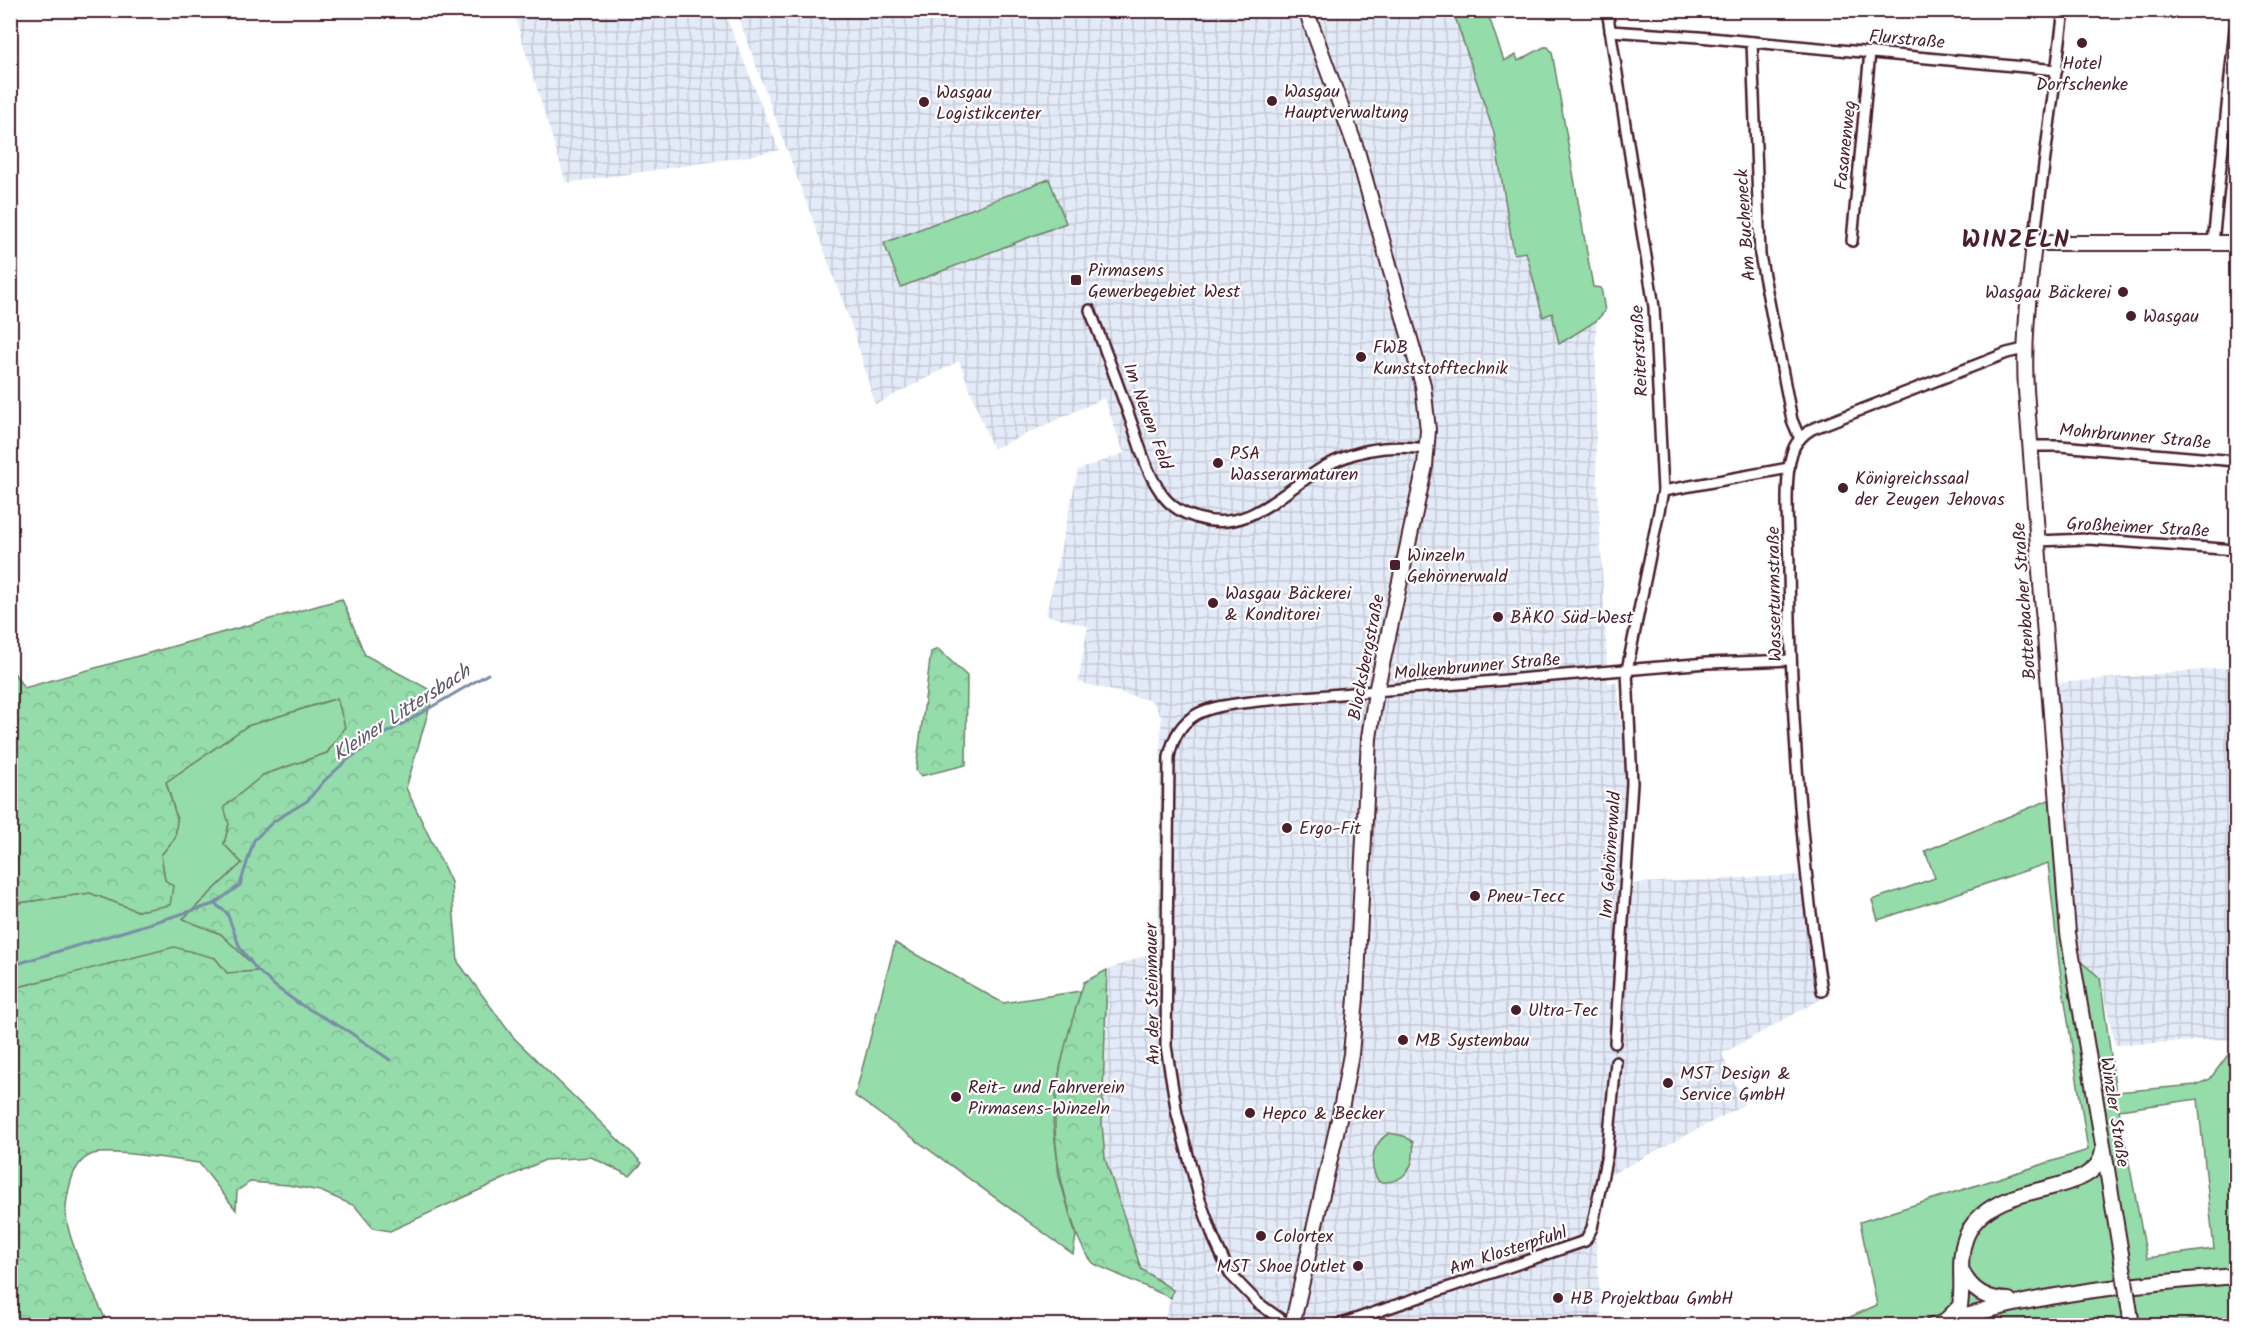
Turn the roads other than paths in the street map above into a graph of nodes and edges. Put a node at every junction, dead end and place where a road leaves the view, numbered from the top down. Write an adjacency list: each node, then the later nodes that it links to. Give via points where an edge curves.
1 (1306, 10): 18 (main road, Blocksbergstraße, via 1357,151 1423,385)
2 (1607, 10): 5 (street, Reiterstraße)
3 (2064, 10): 8 (street, Bottenbacher Straße)
4 (2236, 18): 9 (street)
5 (1610, 31): 6 (street, Flurstraße); 21 (street, Reiterstraße, via 1654,307)
6 (1752, 42): 7 (street, Flurstraße); 16 (street, Am Bucheneck, via 1760,255 1792,420)
7 (1870, 52): 8 (street, Flurstraße); 10 (street, Fasanenweg)
8 (2057, 70): 11 (street, Bottenbacher Straße)
9 (2234, 75): 12 (street)
10 (1852, 241)
11 (2034, 243): 12 (main road); 15 (main road, Bottenbacher Straße)
12 (2213, 243): 13 (main road)
13 (2236, 243)
14 (1090, 310): 18 (street, Im Neuen Feld, via 1149,473 1166,500 1193,517 1218,522 1248,517 1320,468 1353,454 1386,447)
15 (2024, 349): 16 (street, via 1819,426); 17 (main road, Bottenbacher Straße)
16 (1800, 439): 20 (street, Wasserturmstraße)
17 (2030, 446): 19 (street, Mohrbrunner Straße); 22 (main road, Bottenbacher Straße)
18 (1427, 449): 26 (main road, Blocksbergstraße)
19 (2236, 461)
20 (1789, 468): 21 (street); 24 (street, Wasserturmstraße)
21 (1663, 492): 25 (street, Reiterstraße)
22 (2037, 541): 23 (street, Großheimer Straße, via 2088,539); 28 (main road, Bottenbacher Straße)
23 (2236, 550)
24 (1791, 660): 25 (street, Molkenbrunner Straße); 29 (street, Wasserturmstraße, via 1805,855)
25 (1627, 670): 26 (street, Molkenbrunner Straße); 30 (street, Im Gehörnerwald, via 1632,783)
26 (1376, 692): 27 (street, Molkenbrunner Straße, via 1258,700 1203,710); 40 (main road, Blocksbergstraße, via 1369,738 1351,1054)
27 (1176, 732): 40 (street, An der Steinmauer, via 1169,757 1166,1046 1177,1114 1200,1200 1230,1274 1257,1303)
28 (2065, 903): 32 (main road, Winzler Straße)
29 (1822, 991)
30 (1615, 1043)
31 (1616, 1062): 41 (street, Am Klosterpfuhl, via 1607,1155 1586,1240)
32 (2103, 1149): 33 (main road, via 2099,1166); 34 (main road, Winzler Straße)
33 (2075, 1181): 34 (main road, via 2092,1182); 35 (main road, via 2018,1195 1991,1207 1966,1237)
34 (2110, 1194): 38 (main road, Winzler Straße, bridge)
35 (1960, 1267): 37 (main road, via 1968,1282 1987,1297); 39 (main road, via 1960,1306)
36 (2236, 1276): 37 (main road, via 2096,1288)
37 (2035, 1299): 39 (main road)
38 (2131, 1319)
39 (1938, 1324)
40 (1291, 1326)
41 (1335, 1326)

